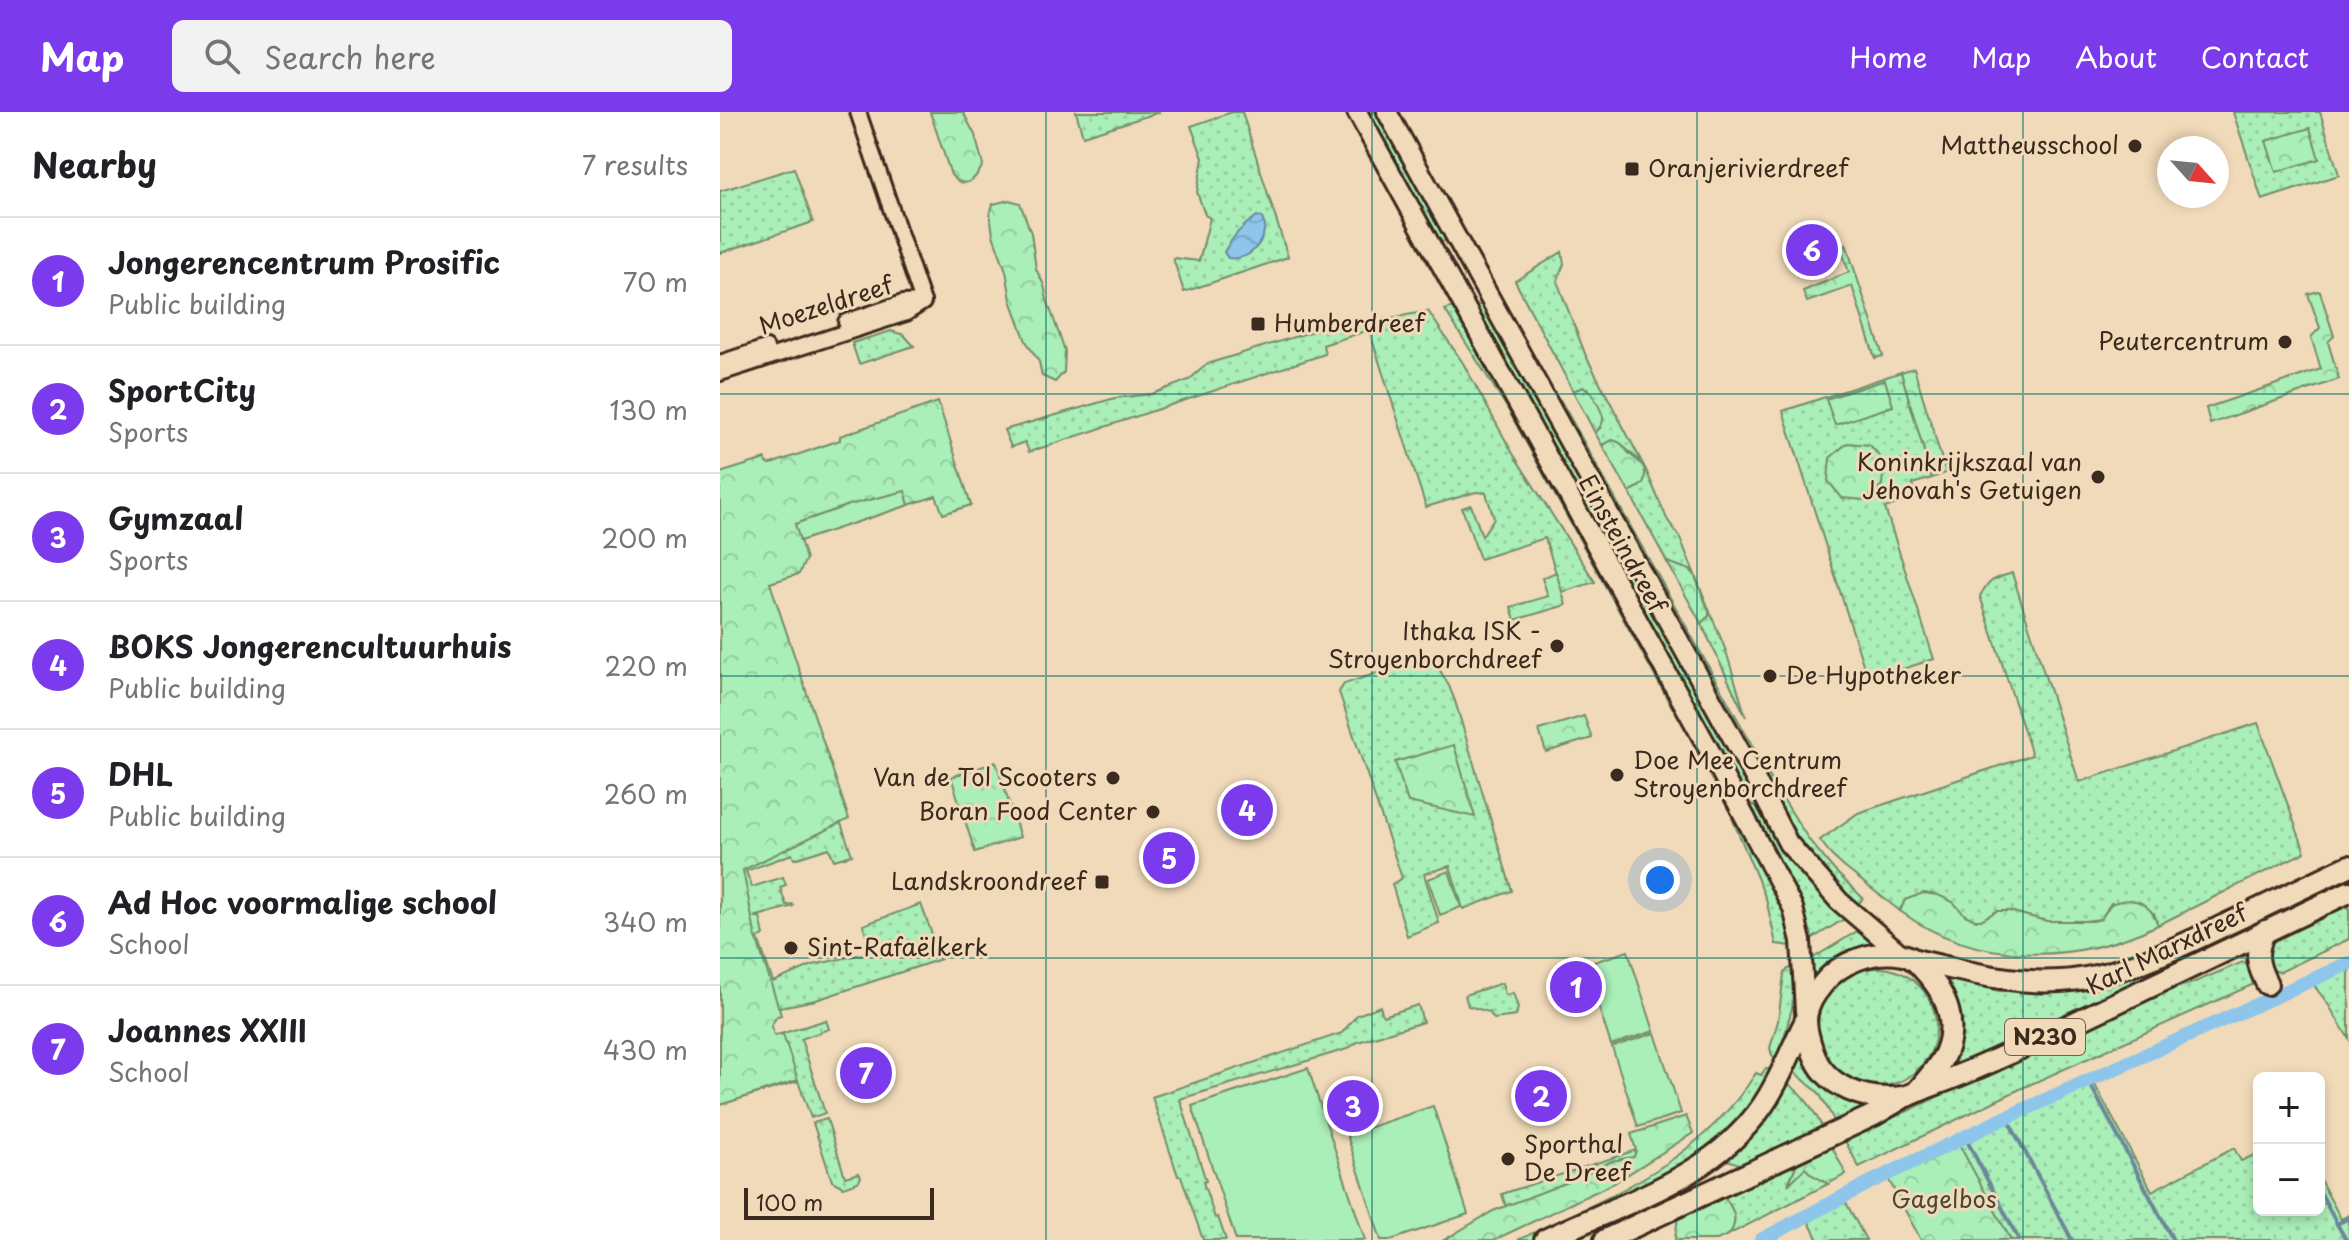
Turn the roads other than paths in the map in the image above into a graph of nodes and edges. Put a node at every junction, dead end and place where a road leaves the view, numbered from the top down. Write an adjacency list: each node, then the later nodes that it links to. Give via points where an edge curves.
1 (858, 112): 4 (street)
2 (1357, 112): 12 (main road, Einsteindreef, via 1793,908 1801,941)
3 (1387, 112): 11 (main road, Einsteindreef, via 1788,843 1839,901)
4 (923, 302): 5 (street, Moezeldreef, via 903,303); 6 (street, Moezeldreef, via 906,313)
5 (720, 363)
6 (720, 373)
7 (2349, 866): 11 (highway, Karl Marxdreef, via 2146,962 2083,978 2017,981)
8 (2349, 892): 9 (highway, Karl Marxdreef / N230)
9 (2265, 931): 10 (highway, Karl Marxdreef / N230); 10 (highway, via 2259,942 2262,975 2239,956)
10 (2217, 954): 13 (highway, Karl Marxdreef / N230, via 1971,1072)
11 (1908, 957): 12 (highway, via 1864,957 1837,970 1822,984); 13 (highway, N230, via 1940,988 1950,1015 1946,1051)
12 (1805, 1016): 13 (highway, N230, via 1816,1061 1840,1085 1863,1096); 14 (highway, via 1776,1084 1734,1139 1692,1171)
13 (1911, 1094): 15 (highway, N230)
14 (1545, 1240)
15 (1605, 1240)

